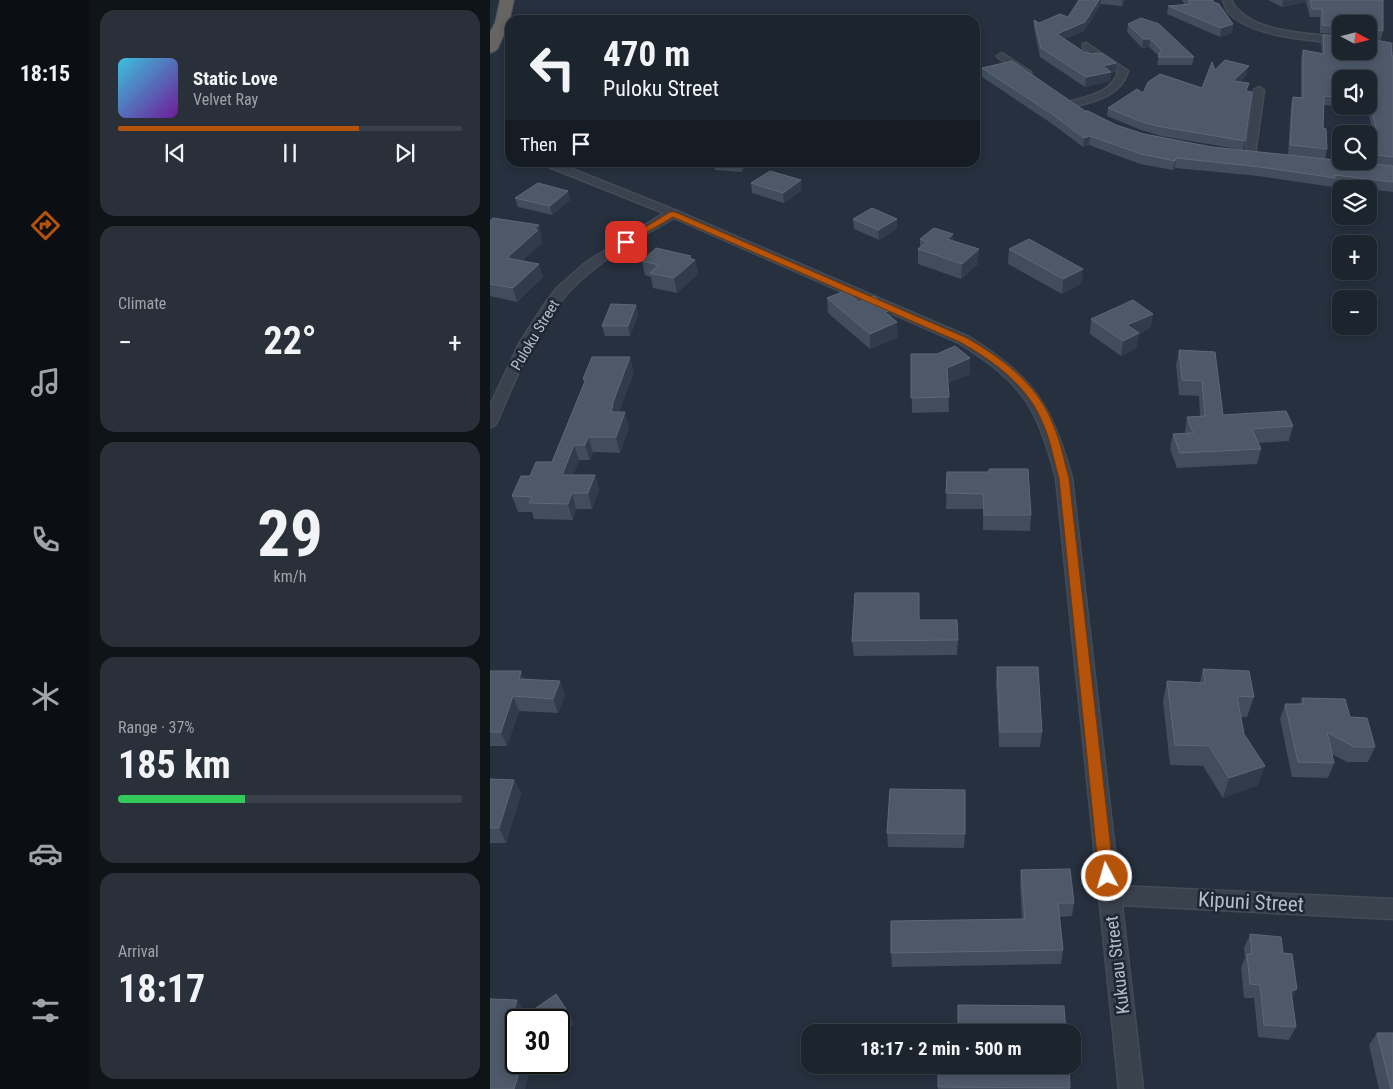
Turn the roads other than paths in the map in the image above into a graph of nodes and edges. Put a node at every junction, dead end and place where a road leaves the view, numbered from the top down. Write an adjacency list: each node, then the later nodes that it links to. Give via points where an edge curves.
1 (508, 0): 5 (highway)
2 (1227, 0): 3 (street, via 1239,17 1264,28)
3 (1332, 39)
4 (1086, 46): 9 (street, via 1123,71 1122,78 1104,94 1069,101)
5 (490, 48)
6 (1002, 56): 7 (street)
7 (1033, 78)
8 (1258, 90): 10 (street)
9 (1089, 114)
10 (1251, 155)
11 (556, 167): 12 (street, Kukuau Street)
12 (673, 214): 13 (street, Puloku Street, via 610,251 577,276 550,305 523,351); 14 (street, Kukuau Street, via 964,340 1015,375 1034,399 1049,425 1064,478)
13 (490, 422)
14 (1109, 895): 15 (street, Kipuni Street); 16 (street, Kukuau Street)
15 (1393, 908)
16 (1131, 1089)

